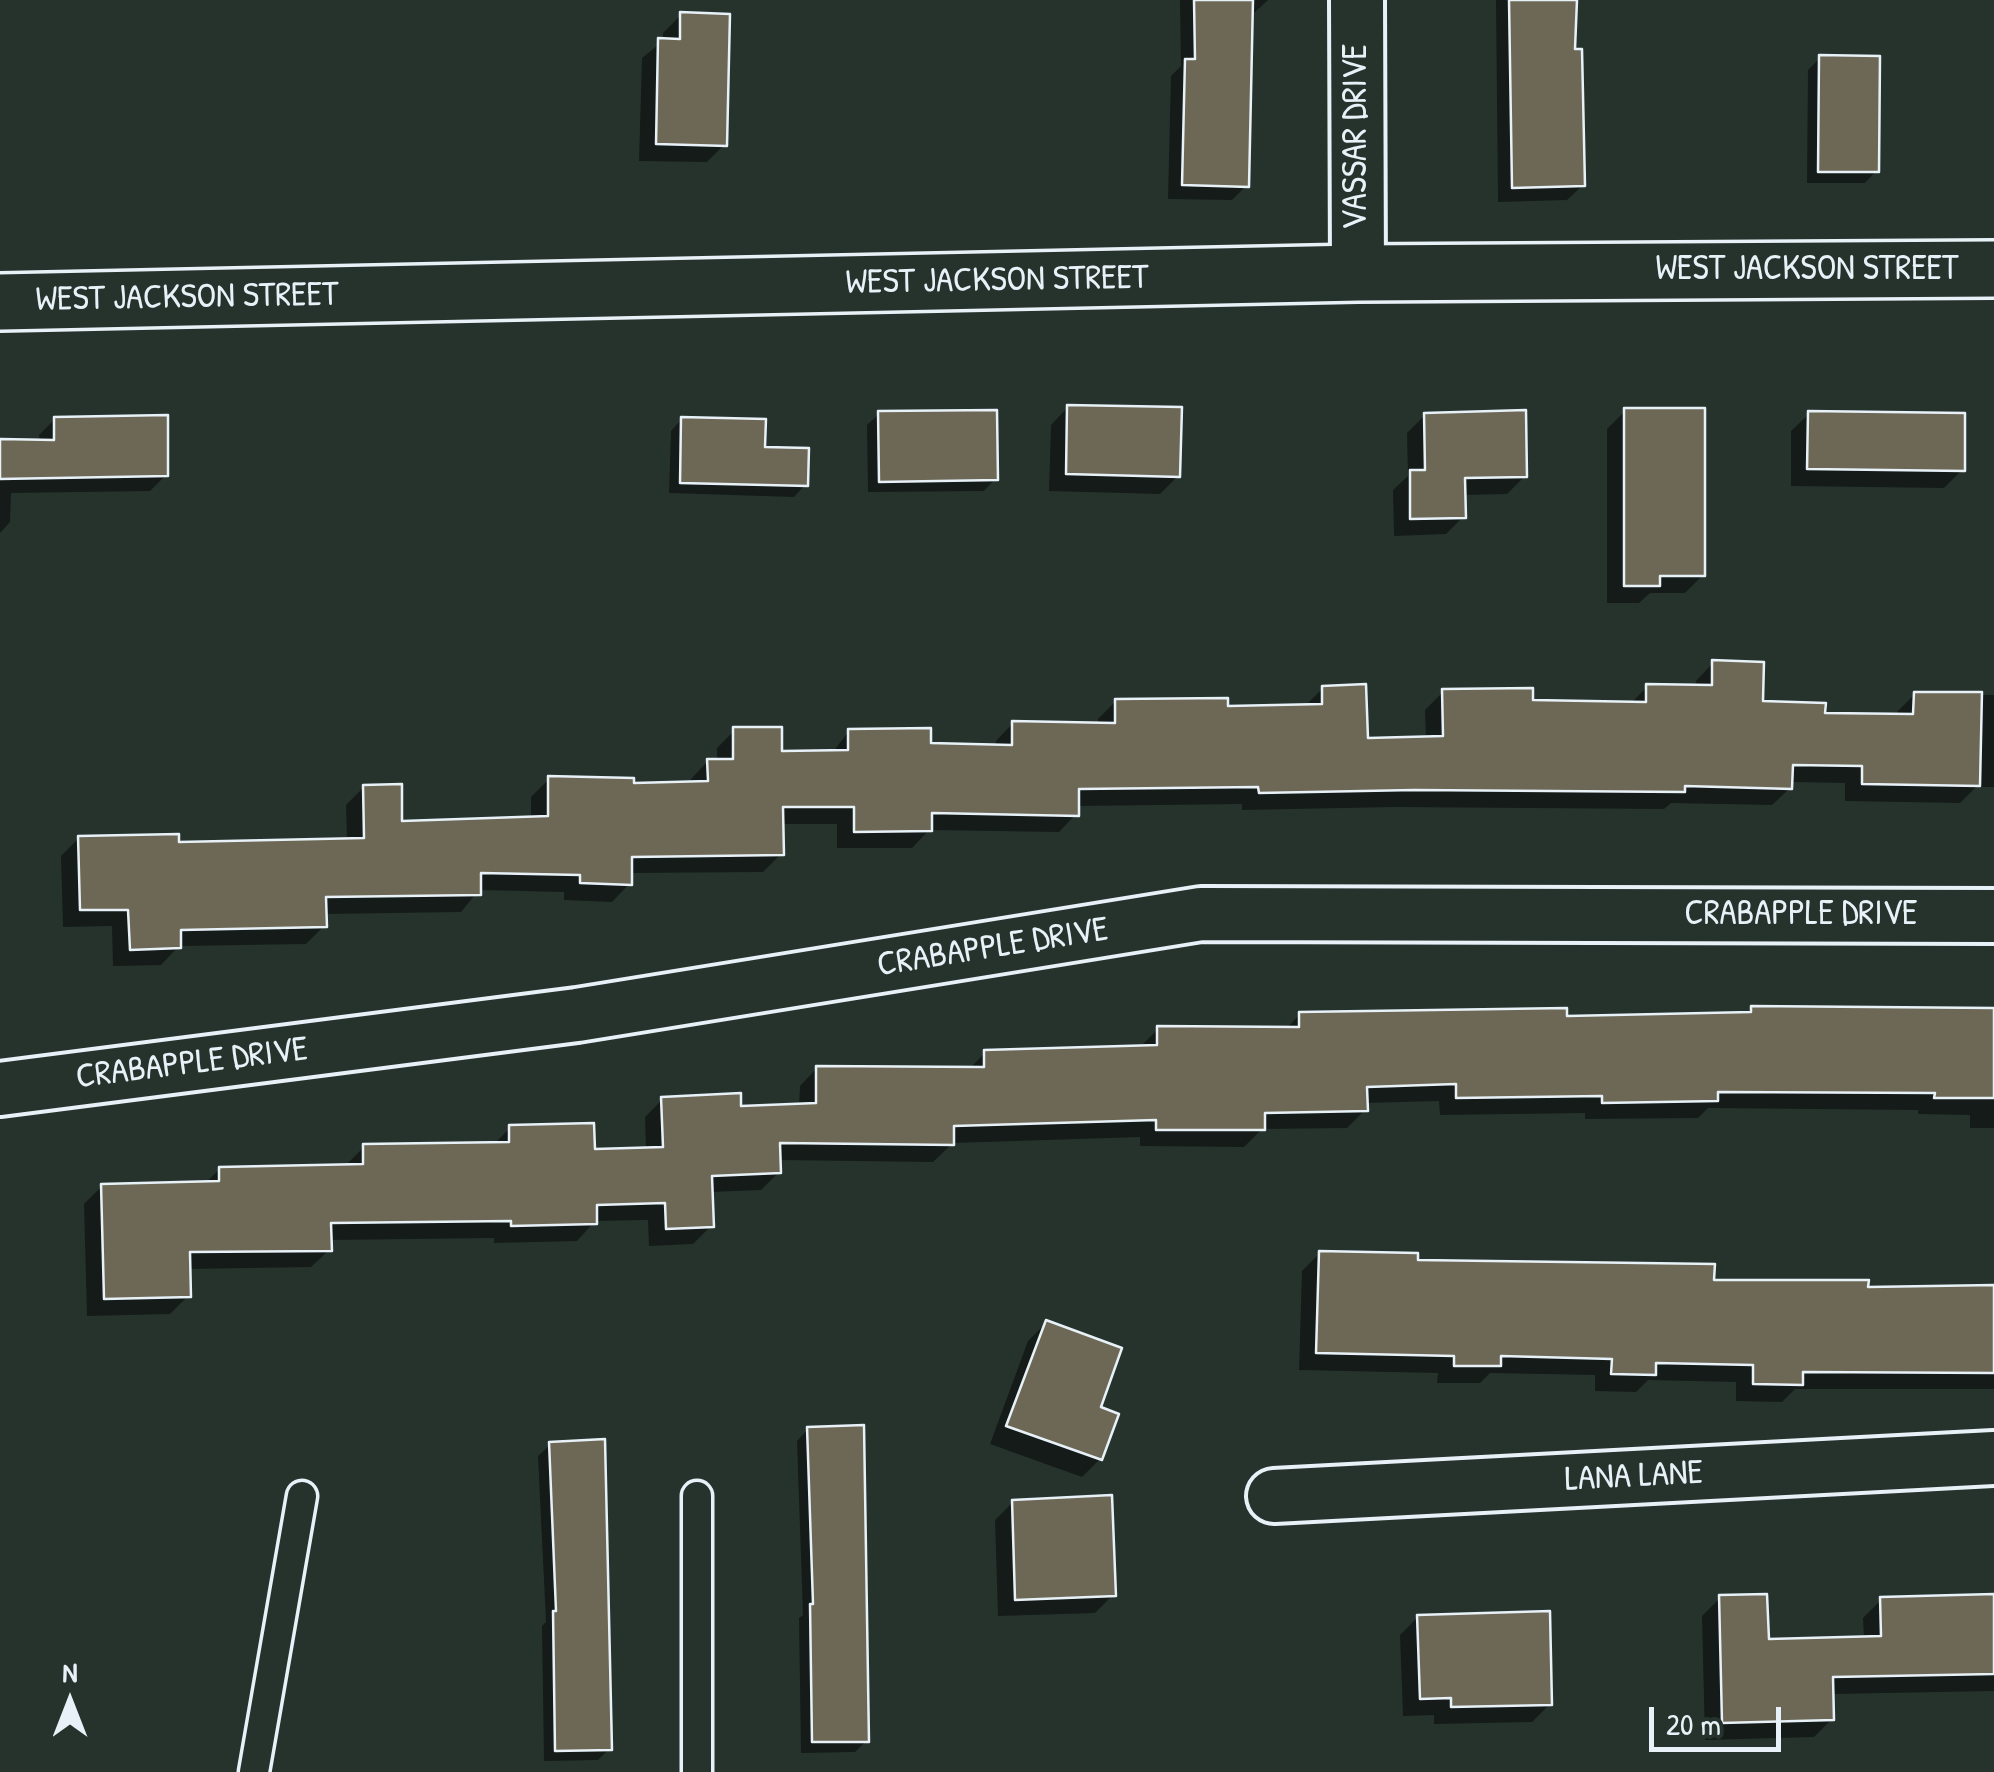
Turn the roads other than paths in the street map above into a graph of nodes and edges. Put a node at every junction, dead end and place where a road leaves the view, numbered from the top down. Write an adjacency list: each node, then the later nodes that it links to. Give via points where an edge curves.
1 (1356, 0): 3 (street, VASSAR DRIVE)
2 (1994, 268): 3 (street, WEST JACKSON STREET)
3 (1358, 273): 4 (street, WEST JACKSON STREET)
4 (0, 302)
5 (1994, 916): 6 (street, CRABAPPLE DRIVE, via 1200,914 577,1015)
6 (0, 1089)
7 (1994, 1458): 10 (street, LANA LANE)
8 (302, 1496): 11 (lane)
9 (697, 1496): 12 (lane)
10 (1274, 1496)
11 (254, 1772)
12 (697, 1772)

